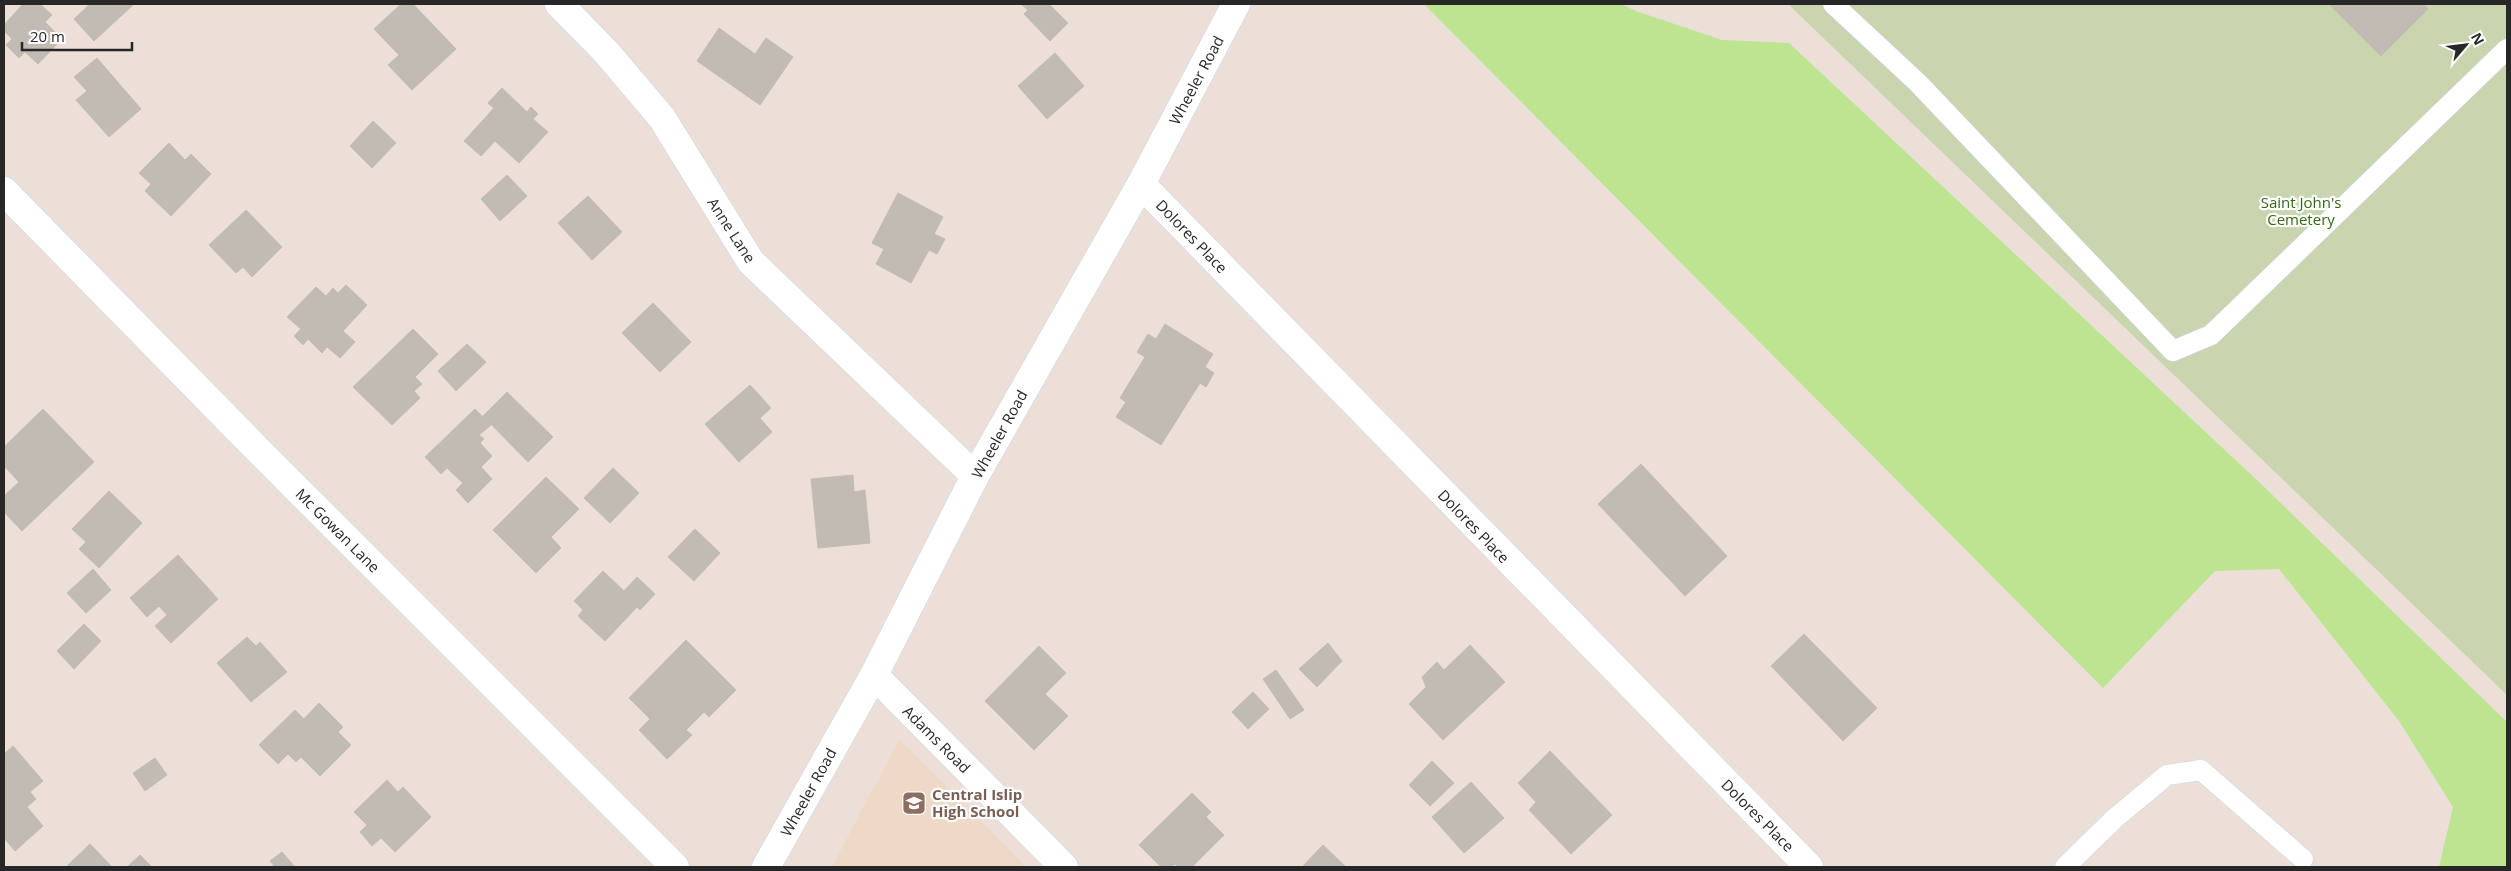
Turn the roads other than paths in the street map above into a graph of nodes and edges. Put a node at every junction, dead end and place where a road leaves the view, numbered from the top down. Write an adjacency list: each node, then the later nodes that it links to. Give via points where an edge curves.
1 (559, 4): 7 (street, Anne Lane, via 607,52 662,118 751,262)
2 (1236, 4): 5 (street, Wheeler Road)
3 (1833, 4): 4 (lane, via 1918,83 2173,351 2211,334)
4 (2507, 49)
5 (1141, 184): 7 (street, Wheeler Road); 13 (street, Dolores Place)
6 (4, 191): 10 (street, Mc Gowan Lane)
7 (975, 476): 8 (street, Wheeler Road)
8 (874, 675): 11 (street, Wheeler Road); 12 (street, Adams Road)
9 (2303, 859): 14 (lane, via 2201,770 2167,775 2114,819)
10 (675, 867)
11 (766, 867)
12 (1064, 867)
13 (1809, 867)
14 (2065, 867)

